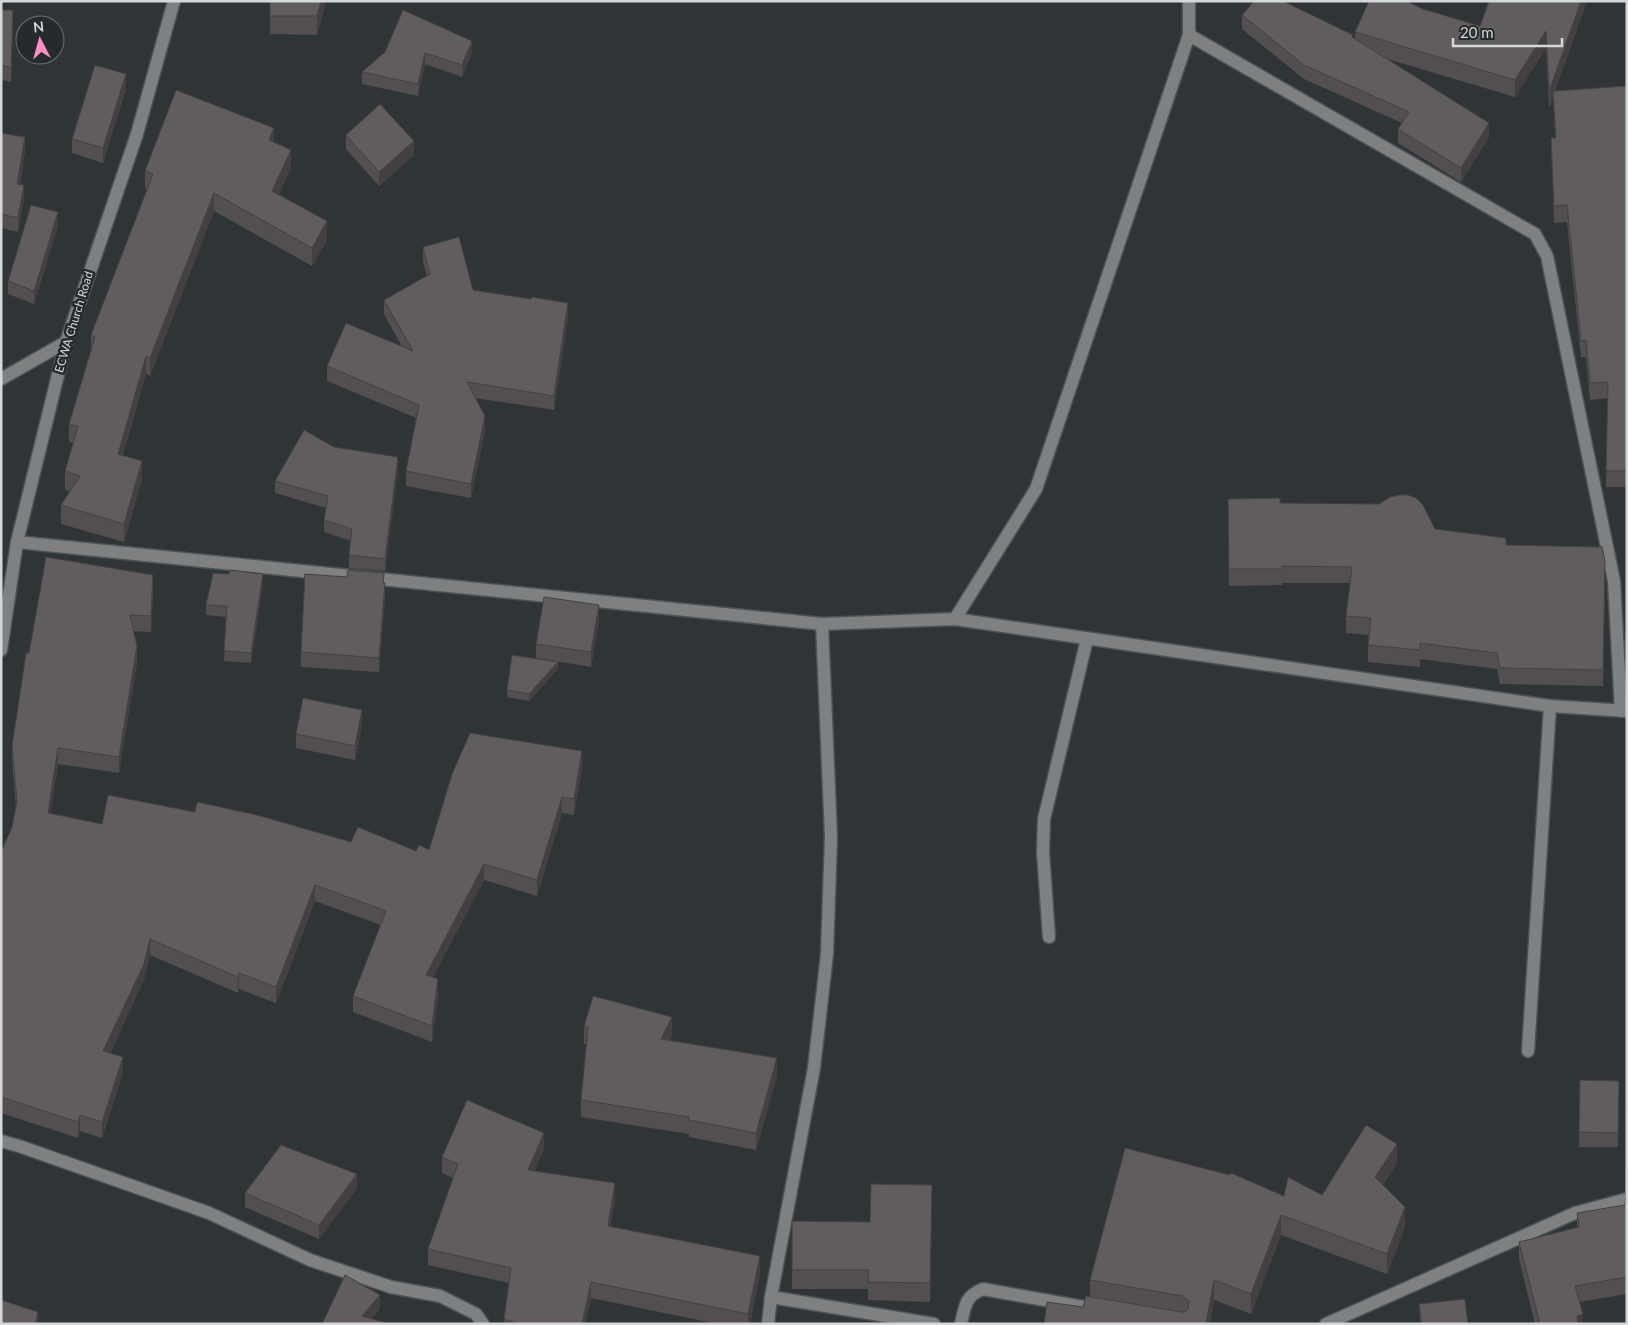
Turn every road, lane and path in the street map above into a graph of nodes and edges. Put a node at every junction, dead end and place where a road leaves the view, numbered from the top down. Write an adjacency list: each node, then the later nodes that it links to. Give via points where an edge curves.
1 (174, 1): 4 (street, ECWA Church Road, via 137,134)
2 (1189, 1): 3 (street)
3 (1189, 35): 7 (street, via 1036,489); 12 (street, via 1535,234 1547,256 1614,581)
4 (66, 342): 5 (street); 6 (street, ECWA Church Road)
5 (1, 378)
6 (17, 542): 8 (street); 10 (street, ECWA Church Road)
7 (955, 619): 8 (street); 9 (street)
8 (822, 624): 17 (street, via 830,837 827,954 814,1068)
9 (1087, 639): 11 (street); 13 (street, via 1044,818)
10 (1, 650)
11 (1550, 706): 12 (street); 14 (street)
12 (1624, 711)
13 (1049, 937)
14 (1528, 1051)
15 (1, 1141): 19 (street, via 209,1213 310,1260 391,1287 440,1296 476,1314)
16 (1627, 1199): 23 (street, via 1575,1213)
17 (771, 1297): 20 (street); 21 (street)
18 (1113, 1312): 22 (street, via 983,1289 973,1293 966,1303)
19 (483, 1324)
20 (768, 1324)
21 (934, 1324)
22 (961, 1324)
23 (1326, 1324)

